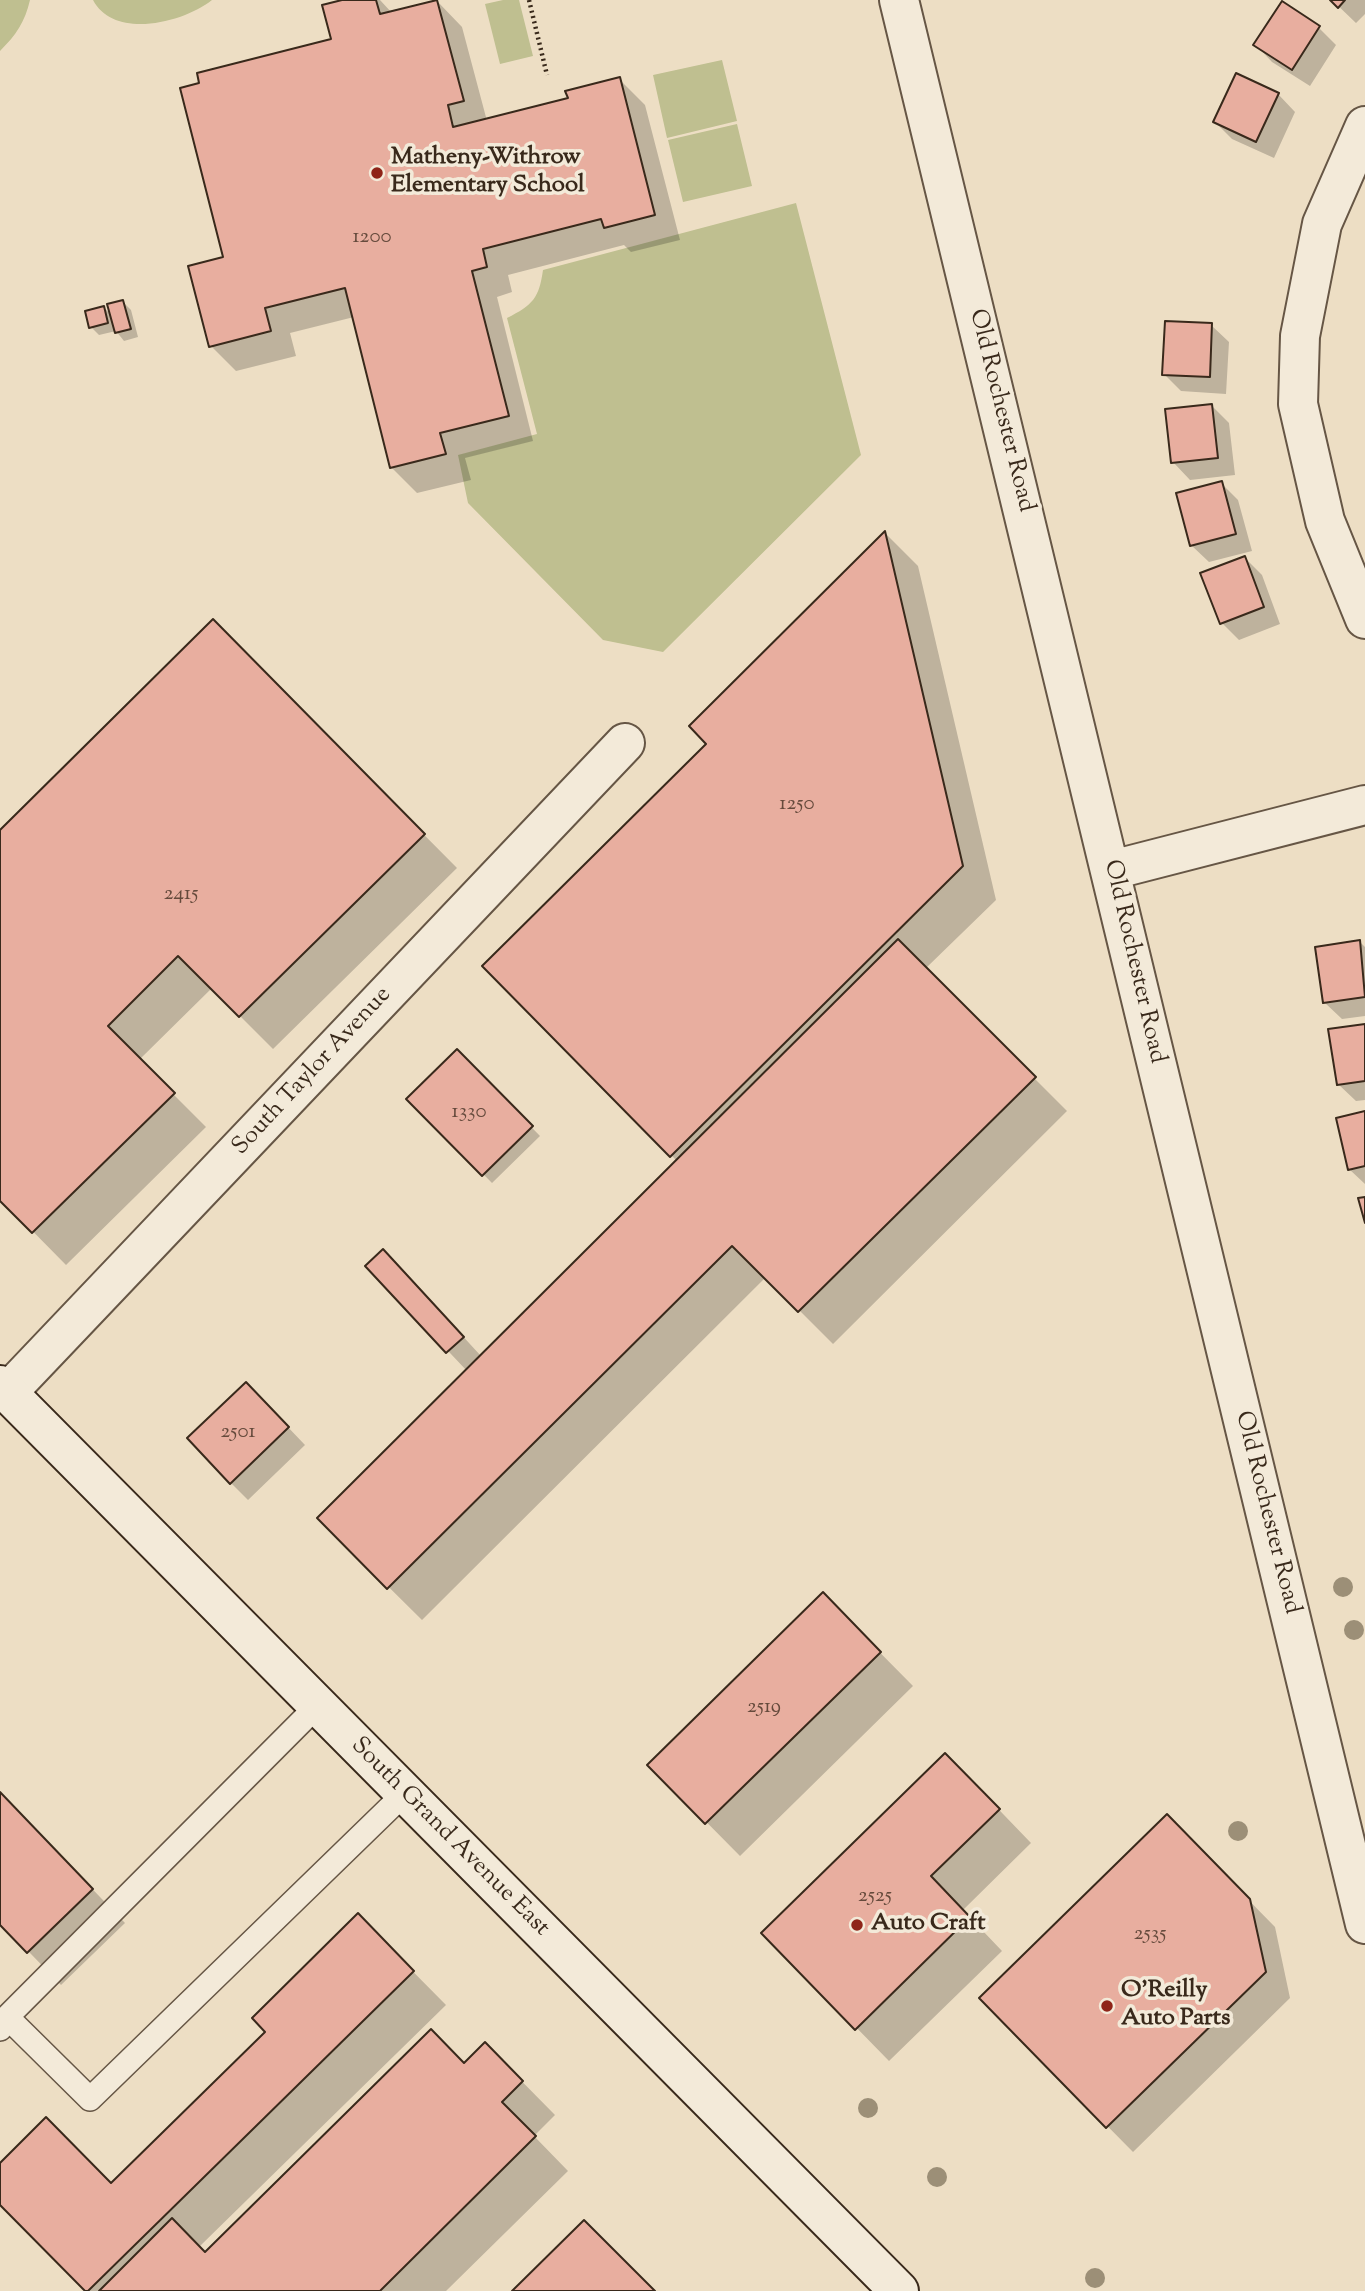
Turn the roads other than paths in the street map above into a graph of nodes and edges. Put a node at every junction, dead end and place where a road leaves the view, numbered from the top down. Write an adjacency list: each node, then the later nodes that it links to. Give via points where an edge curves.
1 (899, 0): 6 (street, Old Rochester Road)
2 (1365, 126): 3 (street, via 1322,225 1300,335 1298,404 1325,521)
3 (1365, 619)
4 (625, 743): 7 (street, South Taylor Avenue)
5 (1365, 805): 6 (street)
6 (1112, 870): 10 (street, Old Rochester Road)
7 (2, 1392): 8 (street, South Grand Avenue East)
8 (317, 1706): 9 (street, South Grand Avenue East); 11 (lane)
9 (405, 1793): 11 (lane, via 90,2099); 12 (street, South Grand Avenue East)
10 (1365, 1924)
11 (3, 2023)
12 (899, 2291)

